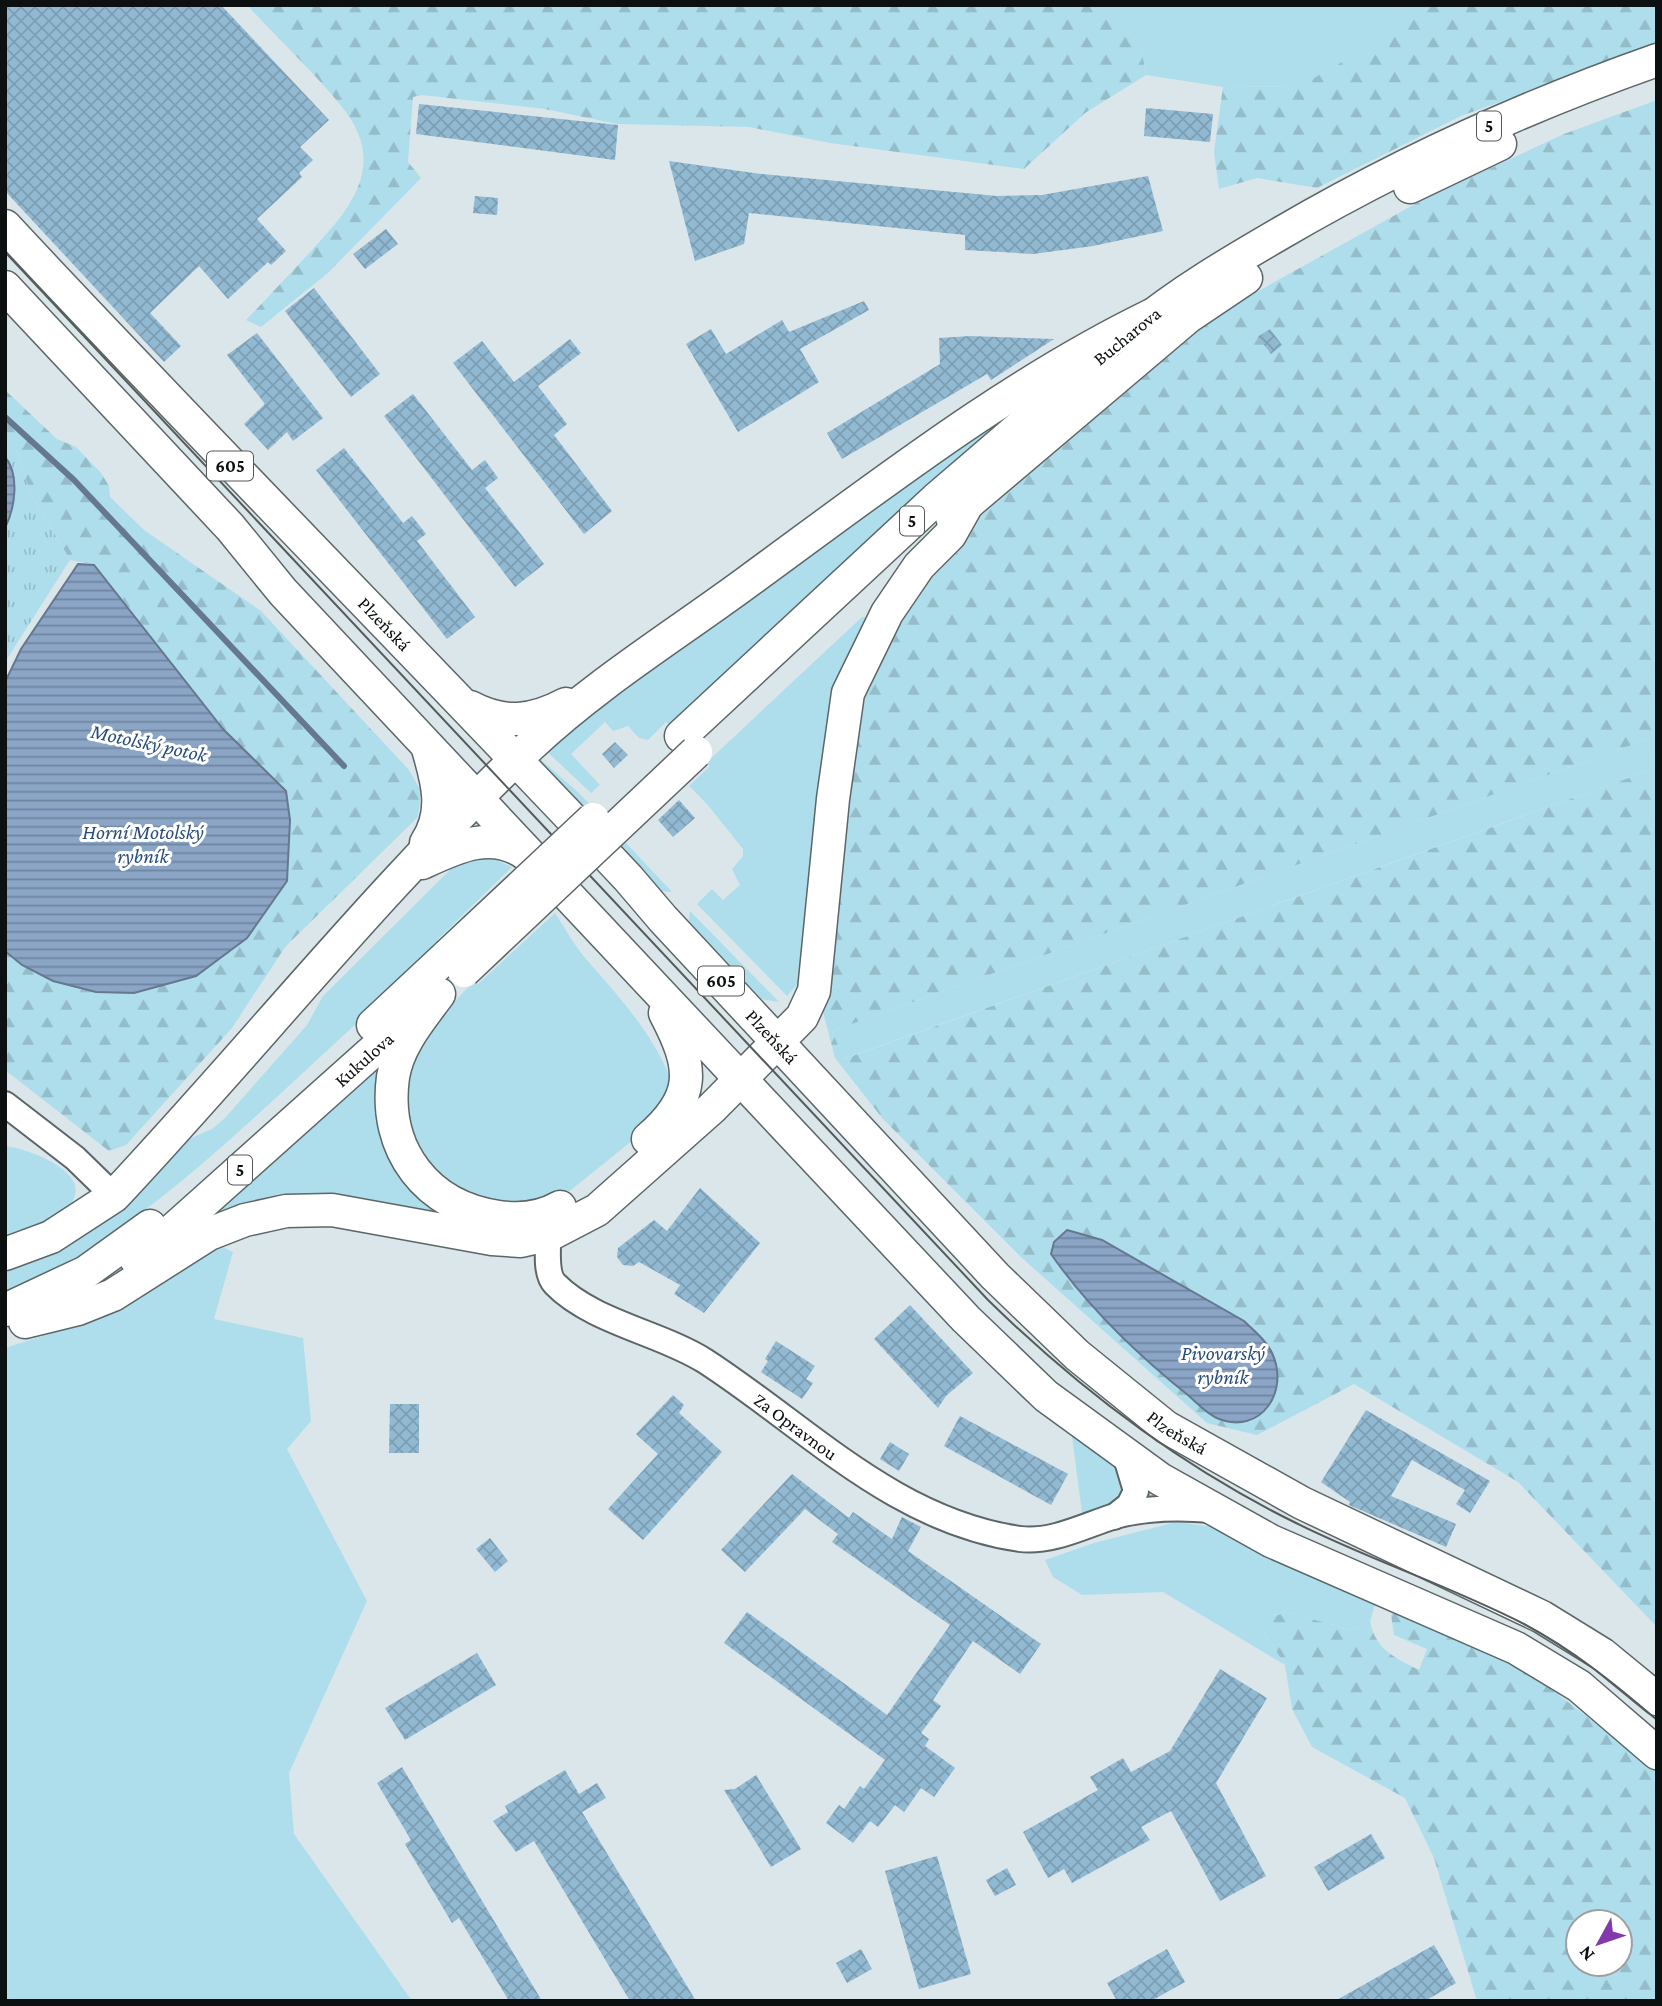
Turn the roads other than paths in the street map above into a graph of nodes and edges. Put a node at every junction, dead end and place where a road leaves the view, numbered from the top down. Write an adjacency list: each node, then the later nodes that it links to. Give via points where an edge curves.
1 (1657, 60): 3 (main road, Bucharova / 5, via 1445,145)
2 (1657, 82): 3 (main road, Bucharova / 5, via 1558,118)
3 (1332, 216): 5 (main road, Bucharova / 5)
4 (5, 226): 10 (main road, Plzeňská / 605)
5 (1269, 252): 7 (main road, Bucharova / 5); 8 (main road, Bucharova / 5)
6 (5, 287): 11 (main road, 605)
7 (1152, 315): 9 (main road, via 1087,346 1027,385); 12 (main road, Bucharova / 5, via 936,499)
8 (968, 503): 12 (main road, Bucharova / 5); 20 (main road, via 950,535 919,566 887,613 848,693 814,991 802,1017)
9 (618, 674): 10 (main road, via 557,709 525,720 491,717); 13 (main road)
10 (459, 701): 13 (main road, Plzeňská / 605)
11 (426, 744): 14 (main road, 605); 16 (main road, via 439,796 438,818)
12 (688, 744): 17 (main road, Kukulova / 5, bridge)
13 (516, 760): 14 (main road); 20 (main road, Plzeňská / 605)
14 (477, 799): 15 (main road, 605); 16 (main road)
15 (537, 862): 16 (main road, via 511,846 479,842 463,844); 18 (main road, 605)
16 (410, 868): 23 (main road)
17 (456, 963): 19 (main road, Kukulova / 5); 26 (main road, Kukulova / 5, via 187,1196 86,1272)
18 (650, 984): 21 (main road, 605); 24 (main road, via 684,1055 687,1083 682,1100 664,1125)
19 (439, 994): 24 (main road, via 408,1037 396,1066 392,1097 401,1148 424,1182 463,1210); 26 (main road, Kukulova / 5, via 166,1236 89,1290)
20 (778, 1043): 21 (main road); 30 (main road, Plzeňská / 605, via 995,1276 1077,1355 1166,1427 1302,1503 1542,1617 1602,1654)
21 (738, 1080): 24 (main road, via 597,1210); 27 (main road, 605, via 965,1319 1046,1396)
22 (5, 1104): 23 (street, via 75,1158)
23 (114, 1196): 25 (main road, via 51,1237)
24 (550, 1224): 26 (main road, via 521,1241 332,1210 286,1211 209,1234 113,1295 78,1309); 29 (street, Za Opravnou, via 553,1282 584,1304 704,1360 858,1474 924,1510 1023,1540 1079,1530)
25 (5, 1254)
26 (12, 1320)
27 (1125, 1454): 28 (main road, 605); 29 (street, via 1136,1491 1129,1505)
28 (1216, 1511): 29 (street, via 1168,1506); 31 (main road, 605, via 1271,1541 1516,1648 1579,1686)
29 (1114, 1517)
30 (1657, 1699)
31 (1657, 1752)

